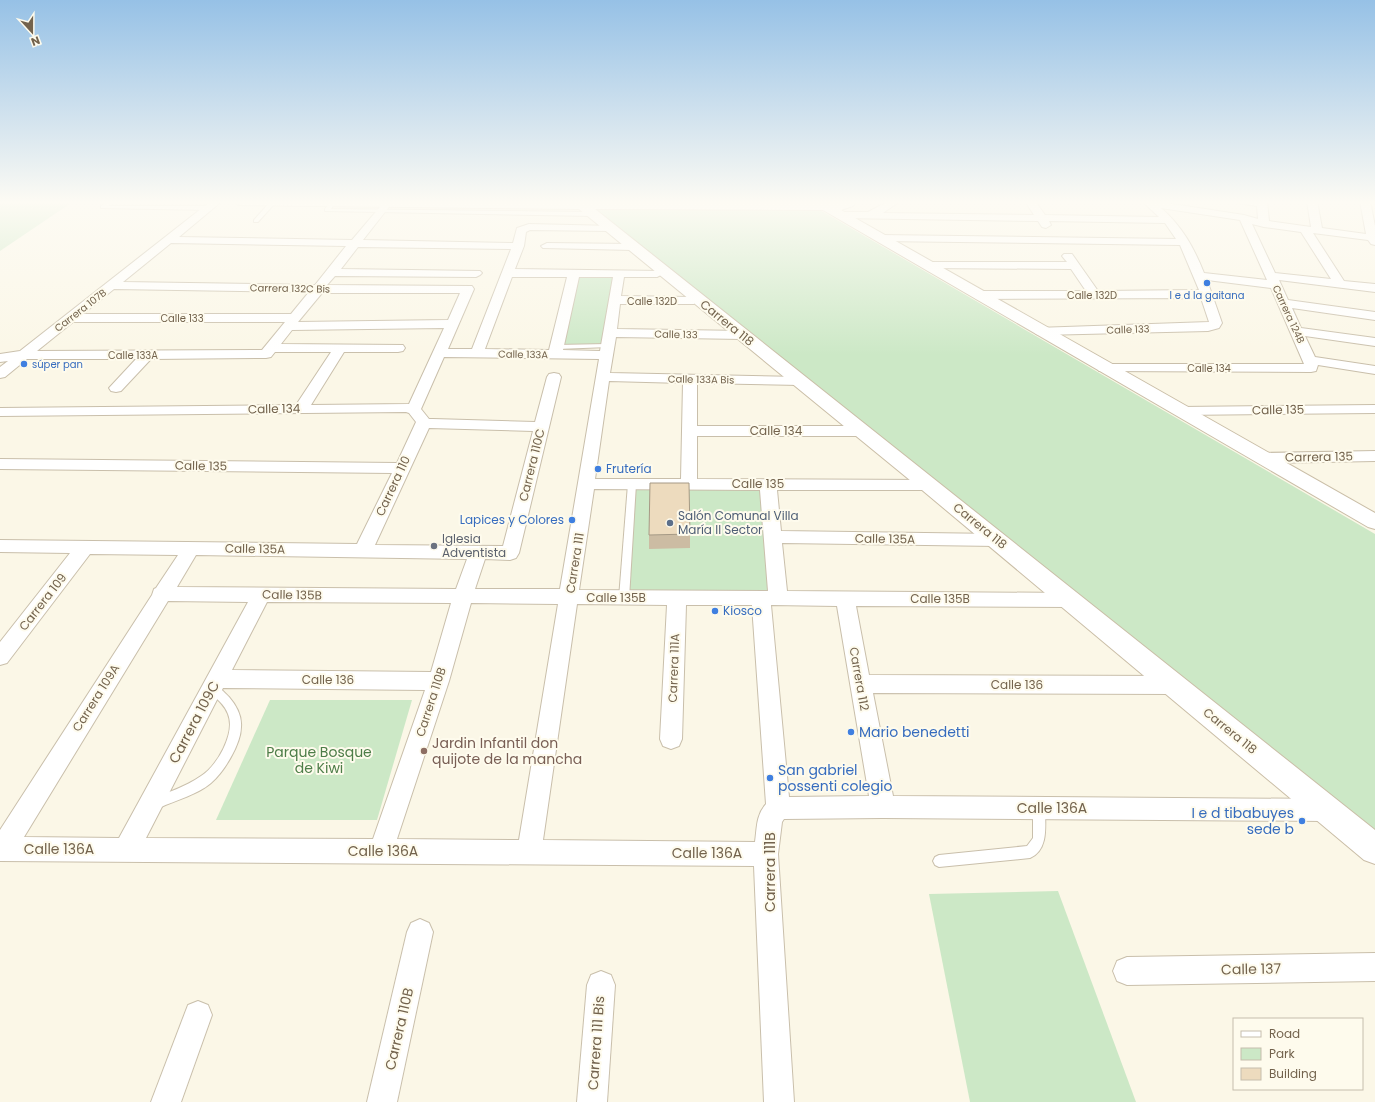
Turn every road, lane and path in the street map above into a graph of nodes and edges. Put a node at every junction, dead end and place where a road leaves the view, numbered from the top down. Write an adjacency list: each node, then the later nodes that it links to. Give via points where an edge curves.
1 (152, 252): 21 (street, Carrera 107B)
2 (348, 252): 12 (street)
3 (516, 252): 14 (street)
4 (640, 252): 37 (street, Carrera 118)
5 (905, 252): 10 (street)
6 (1066, 252): 11 (street)
7 (1187, 252): 18 (street)
8 (1260, 252): 19 (street, Carrera 124B)
9 (1320, 252): 20 (street)
10 (926, 265): 11 (street); 26 (street)
11 (1075, 266): 27 (street)
12 (333, 272): 13 (street); 23 (street)
13 (476, 273)
14 (508, 273): 15 (street); 45 (street)
15 (574, 273): 16 (street); 42 (street)
16 (618, 273): 17 (street); 28 (street, Carrera 111)
17 (657, 273)
18 (1199, 276): 19 (street); 25 (street)
19 (1273, 281): 20 (street); 30 (street, Carrera 124B)
20 (1340, 284): 22 (street)
21 (111, 285): 23 (street, Carrera 132C Bis); 32 (street, Carrera 107B)
22 (1375, 288)
23 (318, 289): 24 (street, Carrera 132C Bis); 33 (street)
24 (468, 289): 34 (street, Carrera 110)
25 (1206, 294): 27 (street, Calle 132D); 35 (street, Calle 133, via 1216,323 1214,326)
26 (979, 295): 27 (street, Calle 132D); 35 (street)
27 (1095, 295)
28 (614, 300): 29 (street, Calle 132D); 39 (street, Carrera 111)
29 (690, 301)
30 (1284, 303): 31 (street); 36 (street, Carrera 124B)
31 (1375, 316)
32 (70, 318): 33 (street, Calle 133); 46 (street, Carrera 107B)
33 (292, 322): 34 (street, Calle 133); 43 (street)
34 (452, 324): 44 (street, Carrera 110)
35 (1041, 331): 50 (street)
36 (1297, 331): 38 (street); 49 (street, Carrera 124B)
37 (743, 335): 39 (street, Calle 133); 56 (street, Carrera 118)
38 (1375, 342)
39 (608, 344): 42 (street, Calle 133A); 54 (street, Carrera 111)
40 (340, 348): 41 (street, Calle 133A); 43 (street, Calle 133A); 58 (street)
41 (398, 348)
42 (556, 350): 45 (street, Calle 133A)
43 (268, 351): 47 (street, Calle 133A)
44 (439, 353): 45 (street, Calle 133A); 62 (street, Carrera 110)
45 (477, 353)
46 (23, 355): 47 (street, Calle 133A); 48 (street, Calle 133A); 52 (street, Carrera 107B)
47 (147, 355): 57 (street)
48 (0, 358)
49 (1311, 363): 50 (street, Calle 134, via 1308,369); 51 (street, Calle 134)
50 (1104, 368): 60 (street)
51 (1375, 370)
52 (0, 374)
53 (554, 377): 63 (street, Carrera 110C)
54 (603, 377): 55 (street, Calle 133A Bis); 70 (street, Carrera 111)
55 (690, 379): 56 (street, Calle 133A Bis); 64 (street)
56 (800, 381): 65 (street, Carrera 118)
57 (116, 388)
58 (301, 408): 61 (street, Calle 134); 62 (street, Calle 134, via 406,408)
59 (1375, 409): 60 (street, Calle 135)
60 (1180, 411): 67 (street)
61 (0, 412)
62 (419, 416): 63 (street, Calle 134, via 433,424); 69 (street, Carrera 110)
63 (542, 427): 83 (street, Carrera 110C)
64 (690, 431): 65 (street, Calle 134); 72 (street)
65 (863, 431): 74 (street, Carrera 118)
66 (1375, 456): 67 (street, Carrera 135)
67 (1263, 458): 75 (street)
68 (0, 464): 69 (street, Calle 135)
69 (402, 468): 81 (street, Carrera 110)
70 (587, 484): 71 (street, Calle 135); 87 (street, Carrera 111)
71 (632, 484): 72 (street, Calle 135); 88 (lane)
72 (689, 484): 73 (street, Calle 135)
73 (768, 485): 74 (street, Calle 135); 76 (street)
74 (929, 485): 77 (street, Carrera 118)
75 (1373, 520)
76 (772, 537): 77 (street, Calle 135A); 90 (street)
77 (998, 540): 92 (street, Carrera 118)
78 (0, 546): 79 (street, Calle 135A)
79 (85, 547): 80 (street, Calle 135A); 93 (street, Carrera 109)
80 (191, 549): 81 (street, Calle 135A); 84 (street, Carrera 109A)
81 (363, 551): 82 (street, Calle 135A)
82 (478, 552): 83 (street, Calle 135A); 86 (street, Carrera 110B)
83 (510, 553)
84 (161, 594): 85 (street, Calle 135B); 104 (street, Carrera 109A)
85 (262, 594): 86 (street, Calle 135B); 95 (street, Carrera 109C)
86 (463, 596): 87 (street, Calle 135B); 94 (street, Carrera 110B)
87 (570, 597): 88 (street, Calle 135B); 108 (street, Carrera 111)
88 (624, 598): 89 (street, Calle 135B)
89 (677, 598): 90 (street, Calle 135B); 98 (street, Carrera 111A)
90 (770, 598): 91 (street, Calle 135B); 101 (street)
91 (845, 599): 92 (street, Calle 135B); 96 (street, Carrera 112)
92 (1070, 600): 97 (street, Carrera 118)
93 (0, 657)
94 (439, 681): 95 (street, Calle 136); 107 (street, Carrera 110B)
95 (214, 684): 99 (street, Carrera 109C); 99 (lane, via 234,711 237,727 232,744 222,762 206,780)
96 (860, 684): 97 (street, Calle 136); 100 (street, Carrera 112)
97 (1174, 685): 103 (street, Carrera 118)
98 (671, 739)
99 (148, 807): 106 (street, Carrera 109C)
100 (883, 807): 101 (street, Calle 136A); 102 (street, Calle 136A)
101 (778, 808): 109 (street, Carrera 111B, via 770,817)
102 (1039, 808): 103 (street, Calle 136A); 110 (lane, via 1039,840 1030,852)
103 (1326, 810): 105 (street, Carrera 118)
104 (1, 849): 106 (street, Calle 136A)
105 (1375, 849)
106 (126, 850): 107 (street, Calle 136A)
107 (382, 851): 108 (street, Calle 136A)
108 (529, 852): 109 (street, Calle 136A)
109 (766, 854): 119 (street, Carrera 111B)
110 (939, 861)
111 (420, 932): 117 (street, Carrera 110B)
112 (1375, 966): 113 (street, Calle 137)
113 (1127, 971)
114 (601, 985): 118 (street, Carrera 111 Bis)
115 (198, 1015): 116 (street)
116 (166, 1102)
117 (382, 1102)
118 (592, 1102)
119 (779, 1102)

